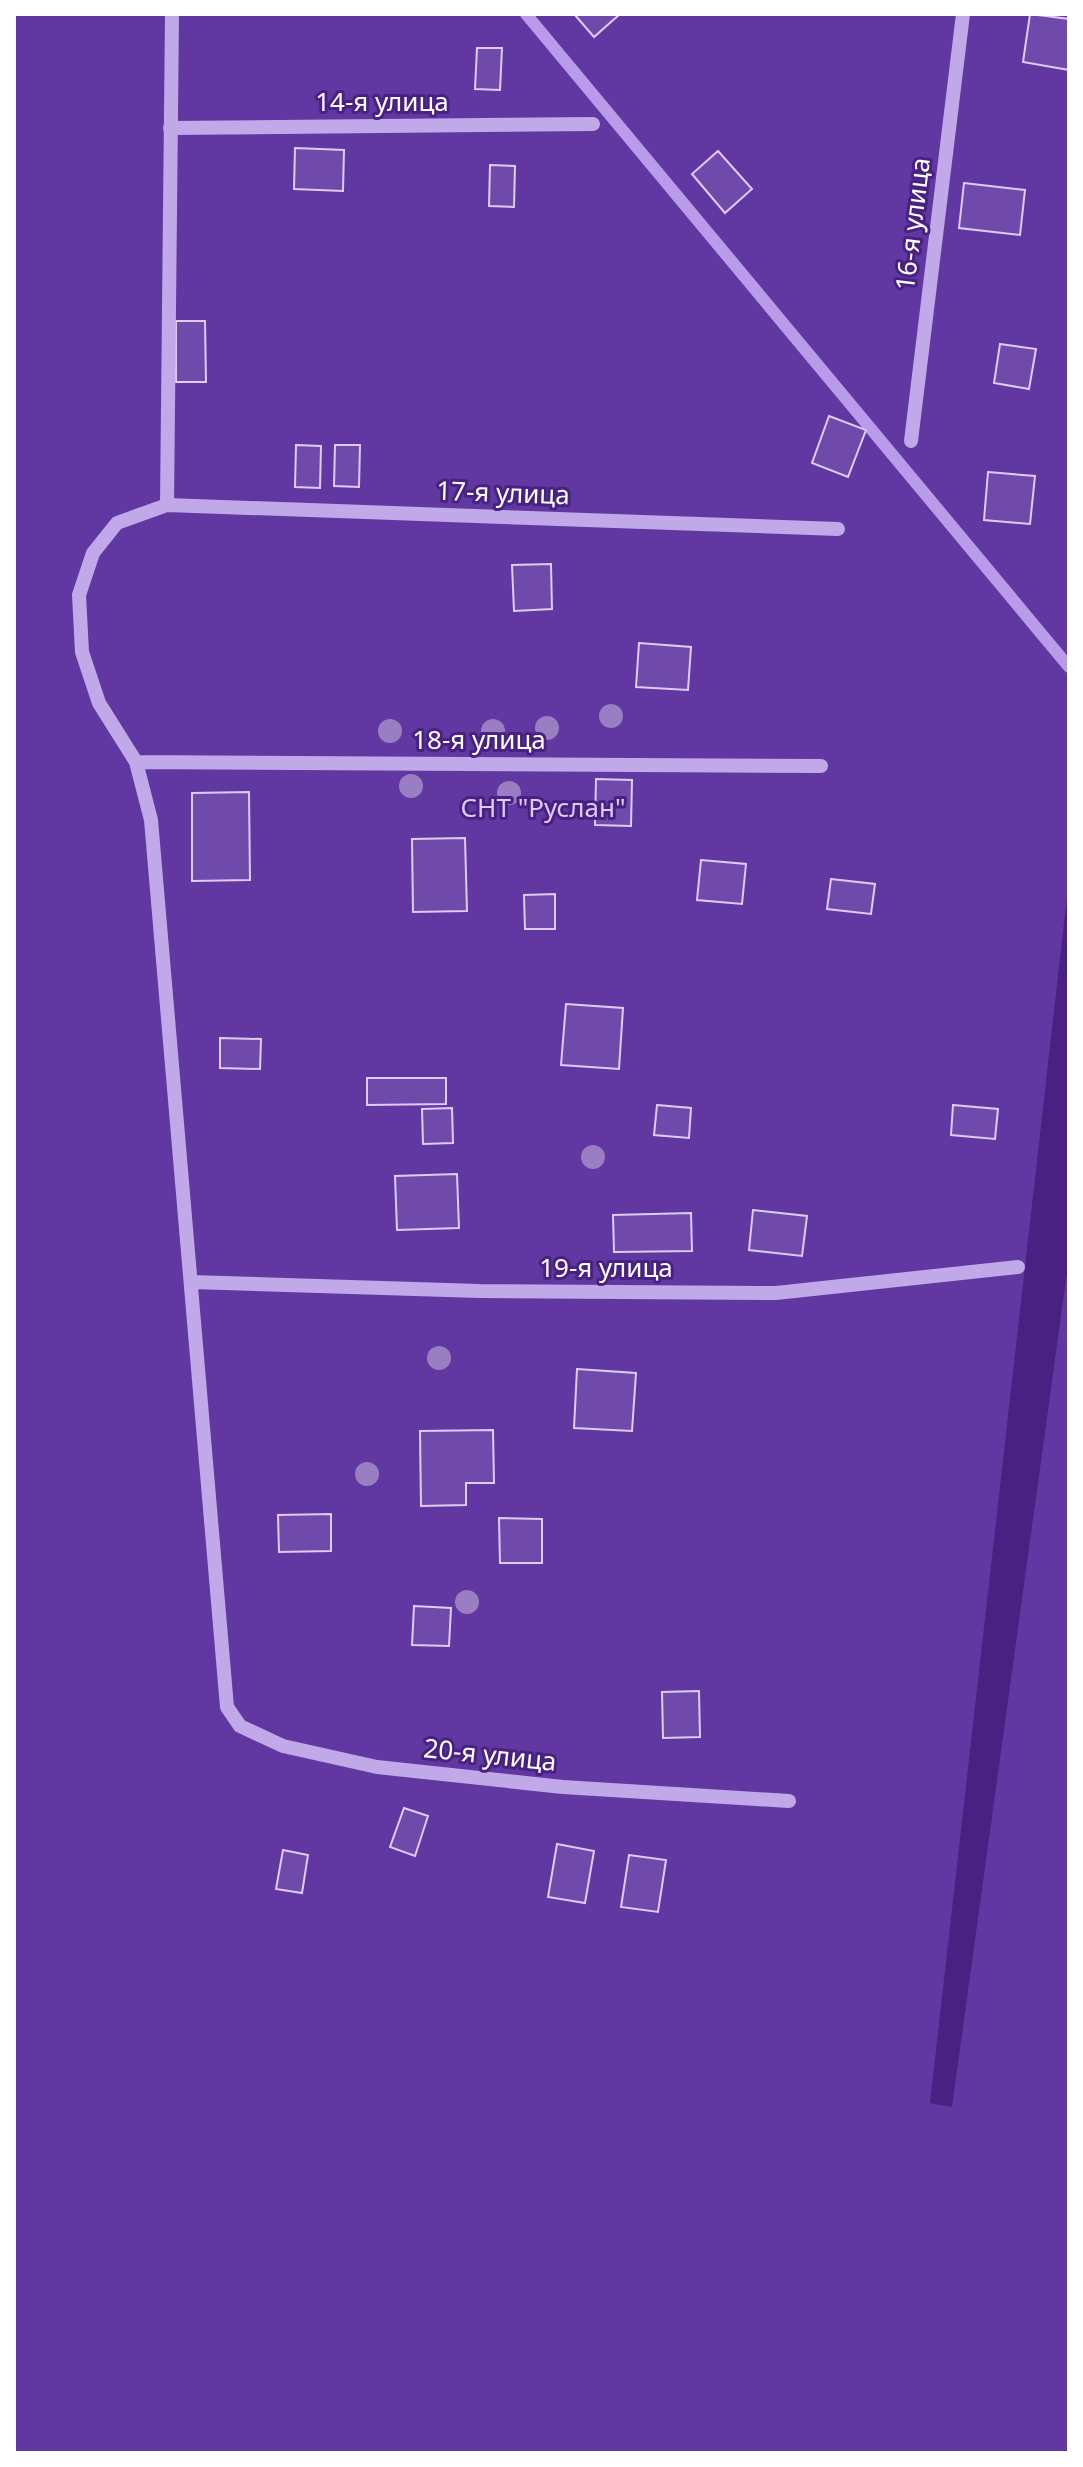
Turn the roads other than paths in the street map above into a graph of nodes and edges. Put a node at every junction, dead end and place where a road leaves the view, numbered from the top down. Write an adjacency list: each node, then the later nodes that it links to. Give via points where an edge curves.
1 (172, 14): 4 (street)
2 (963, 14): 5 (street, 16-я улица)
3 (593, 124): 4 (street, 14-я улица)
4 (170, 128): 6 (street)
5 (911, 441)
6 (167, 505): 7 (street, 17-я улица); 8 (street, 20-я улица, via 117,523 93,553 79,595 82,652 99,703)
7 (838, 529)
8 (136, 762): 9 (street, 18-я улица); 11 (street, 20-я улица, via 151,820)
9 (821, 766)
10 (1018, 1267): 11 (street, 19-я улица, via 776,1293)
11 (191, 1282): 12 (street, 20-я улица, via 222,1683 227,1707 240,1726 283,1746 377,1767 563,1787)
12 (789, 1801)

